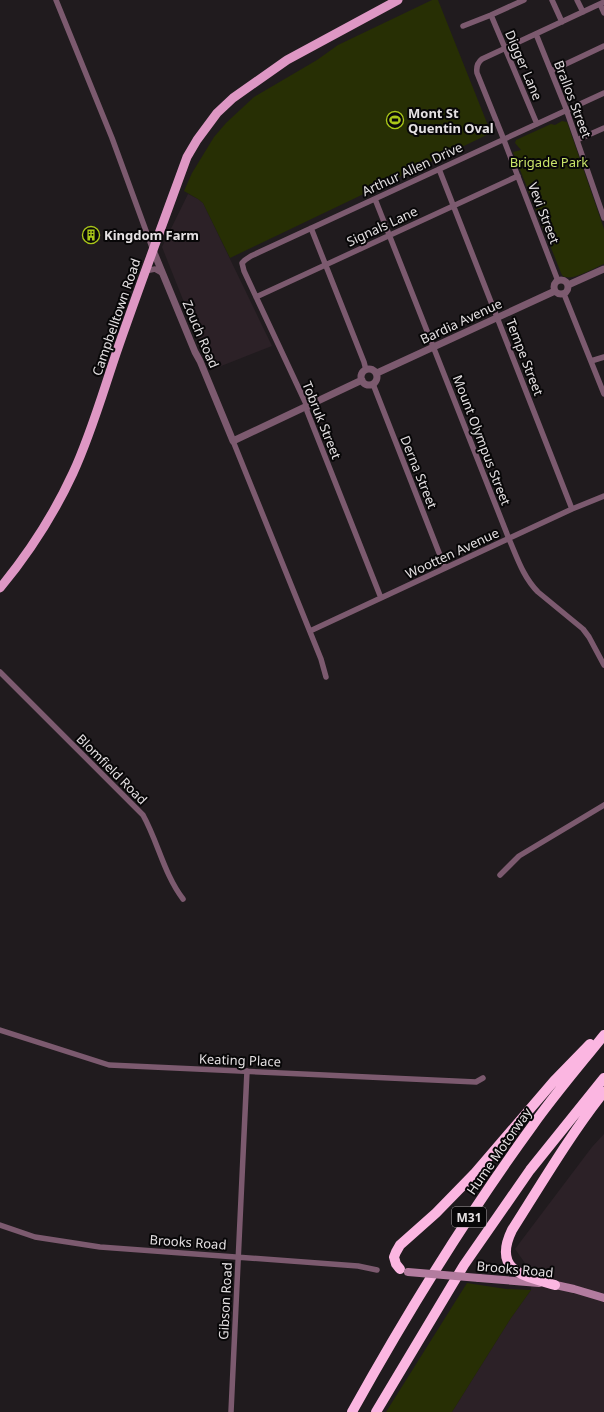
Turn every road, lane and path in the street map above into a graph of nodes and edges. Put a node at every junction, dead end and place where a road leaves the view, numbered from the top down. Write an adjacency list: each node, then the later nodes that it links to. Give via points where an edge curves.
1 (56, 0): 30 (street, Zouch Road, via 112,138)
2 (398, 0): 30 (main road, Campbelltown Road, via 274,68 217,113 186,157)
3 (524, 0): 9 (street)
4 (552, 0): 10 (street)
5 (578, 0): 7 (street)
6 (602, 3): 7 (street); 8 (street)
7 (583, 12): 10 (street)
8 (604, 13)
9 (492, 15): 11 (street); 14 (street, Digger Lane)
10 (562, 22): 12 (street)
11 (462, 26)
12 (536, 34): 14 (street); 15 (street, Brallos Street)
13 (604, 46): 15 (street)
14 (505, 48): 18 (street, Digger Lane); 20 (street, Vevi Street, via 477,63 477,73)
15 (550, 71): 17 (street, Brallos Street)
16 (604, 93): 17 (street, Arthur Allen Drive)
17 (567, 110): 18 (street, Arthur Allen Drive); 21 (street, Brallos Street)
18 (537, 124): 20 (street, Arthur Allen Drive)
19 (604, 128): 21 (street)
20 (504, 139): 22 (street, Arthur Allen Drive); 23 (street, Vevi Street)
21 (577, 140): 26 (street, Brallos Street)
22 (439, 169): 24 (street, Arthur Allen Drive); 25 (street, Tempe Street)
23 (518, 176): 25 (street, Signals Lane); 36 (street, Vevi Street)
24 (375, 199): 28 (street, Arthur Allen Drive); 29 (street, Mount Olympus Street)
25 (453, 206): 29 (street, Signals Lane); 41 (street, Tempe Street)
26 (602, 206): 27 (street, Brallos Street)
27 (604, 218)
28 (311, 228): 31 (street, Arthur Allen Drive); 32 (street)
29 (389, 235): 32 (street, Signals Lane); 42 (street, Mount Olympus Street)
30 (153, 250): 34 (main road, Campbelltown Road); 35 (street, Zouch Road)
31 (251, 256): 40 (street, Tobruk Street, via 242,263 242,267)
32 (326, 265): 40 (street, Signals Lane); 45 (street)
33 (604, 269): 37 (street)
34 (145, 272): 35 (street, via 155,269); 56 (main road, Campbelltown Road, via 90,432 72,474 37,537)
35 (162, 273): 51 (street, Zouch Road)
36 (558, 281): 37 (street, via 565,281); 38 (street, via 555,284)
37 (568, 285): 39 (street, via 568,291)
38 (555, 291): 39 (street, via 560,295); 41 (street, Bardia Avenue)
39 (564, 294): 44 (street)
40 (256, 297): 50 (street, Tobruk Street)
41 (498, 318): 42 (street, Bardia Avenue); 53 (street, Tempe Street)
42 (434, 347): 46 (street, Bardia Avenue); 54 (street, Mount Olympus Street)
43 (604, 357): 44 (street)
44 (591, 361): 49 (street)
45 (366, 370): 46 (street); 47 (street)
46 (377, 373): 48 (street, via 376,381)
47 (362, 380): 48 (street, via 365,384); 50 (street)
48 (372, 384): 55 (street, Derna Street)
49 (604, 394)
50 (307, 406): 51 (street); 57 (street, Tobruk Street)
51 (233, 441): 58 (street, Zouch Road)
52 (604, 496): 53 (street, Wootten Avenue)
53 (572, 509): 54 (street, Wootten Avenue)
54 (509, 538): 55 (street, Wootten Avenue); 59 (street, Mount Olympus Street, via 531,586 583,629)
55 (445, 568): 57 (street, Wootten Avenue)
56 (0, 588)
57 (381, 598): 58 (street, Wootten Avenue)
58 (310, 631): 61 (street, Zouch Road)
59 (604, 664)
60 (0, 672): 64 (street, Blomfield Road, via 143,815 175,888)
61 (326, 677)
62 (604, 805): 63 (street, via 519,856)
63 (500, 875)
64 (183, 899)
65 (604, 1029): 75 (highway, via 554,1081 476,1173 400,1245 394,1257 396,1264)
66 (0, 1030): 68 (street, Keating Place, via 109,1065)
67 (604, 1035): 79 (highway, Hume Motorway / M31, via 534,1124 463,1225)
68 (247, 1071): 69 (street, Keating Place, via 476,1082); 73 (street, Gibson Road)
69 (482, 1078)
70 (604, 1078): 80 (highway, M31, via 530,1170 464,1265)
71 (604, 1092): 76 (highway, via 555,1161 507,1242 507,1257 516,1271 524,1276)
72 (0, 1225): 73 (street, Brooks Road, via 34,1237 100,1247)
73 (238, 1257): 74 (street, Brooks Road, via 358,1266); 78 (street, Gibson Road)
74 (377, 1270)
75 (404, 1270): 76 (main road, Brooks Road, bridge)
76 (555, 1285): 77 (main road, Brooks Road)
77 (604, 1298)
78 (231, 1412)
79 (352, 1412)
80 (376, 1412)

